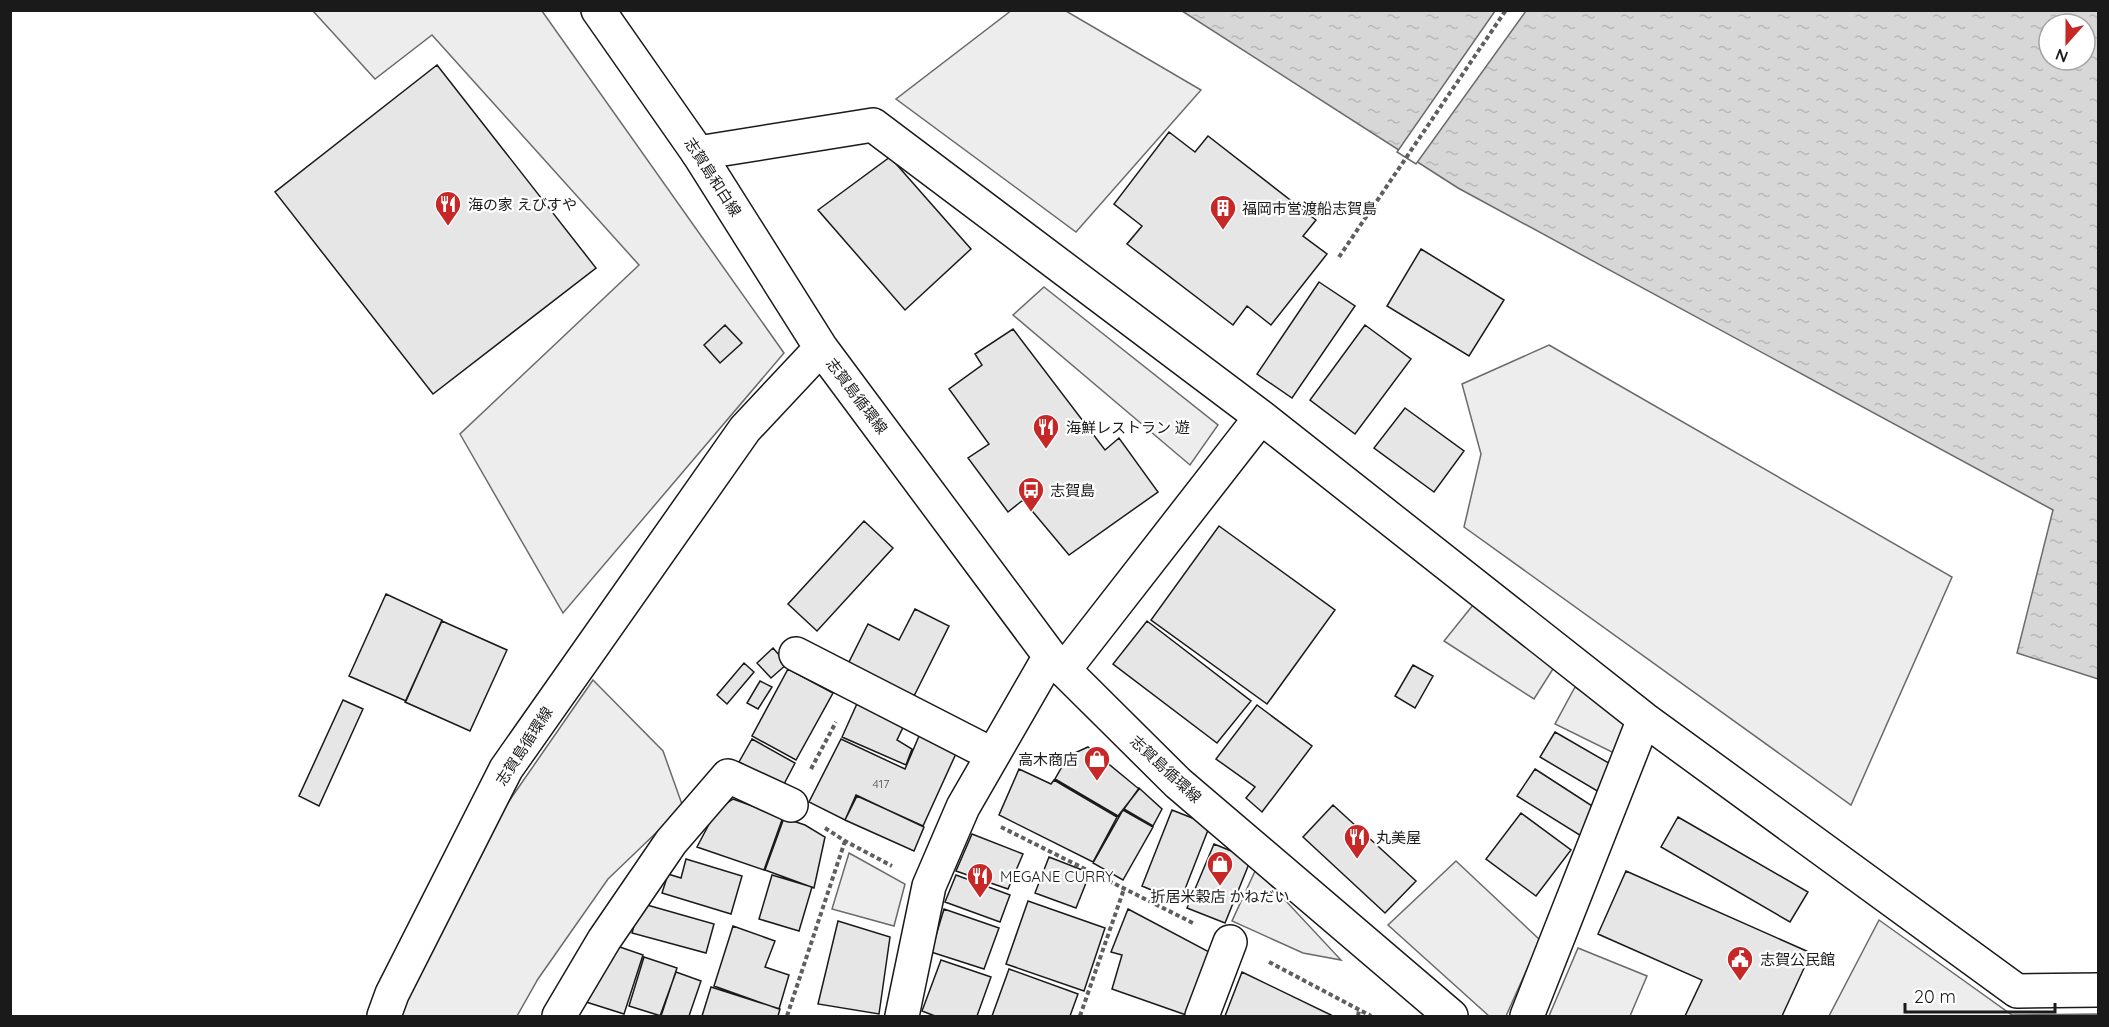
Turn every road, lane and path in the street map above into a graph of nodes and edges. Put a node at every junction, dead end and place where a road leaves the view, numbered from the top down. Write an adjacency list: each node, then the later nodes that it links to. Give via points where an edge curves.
1 (598, 10): 3 (street, 志賀島和白線)
2 (1506, 10): 4 (path)
3 (698, 153): 5 (street, 志賀島和白線); 6 (street, via 873,125)
4 (1339, 257)
5 (821, 348): 8 (street, 志賀島循環線); 20 (street, 志賀島循環線, via 745,429 506,769)
6 (1261, 417): 8 (street); 10 (street)
7 (796, 654): 9 (street)
8 (1057, 663): 11 (street); 28 (street, 志賀島循環線, via 1178,783)
9 (856, 684): 11 (street); 12 (path)
10 (1644, 719): 18 (street, via 2017,992); 29 (street)
11 (993, 755): 13 (street)
12 (791, 805): 14 (path); 21 (street, via 728,776 671,842 604,940)
13 (963, 807): 15 (street); 16 (path)
14 (845, 841): 15 (path); 22 (path)
15 (929, 886): 23 (street)
16 (1124, 889): 17 (path); 24 (path)
17 (1230, 942): 19 (path); 25 (street)
18 (2098, 990)
19 (1359, 1010): 26 (path); 27 (path)
20 (384, 1017)
21 (559, 1017)
22 (787, 1017)
23 (902, 1017)
24 (1080, 1017)
25 (1202, 1017)
26 (1358, 1017)
27 (1371, 1017)
28 (1451, 1017)
29 (1527, 1017)

